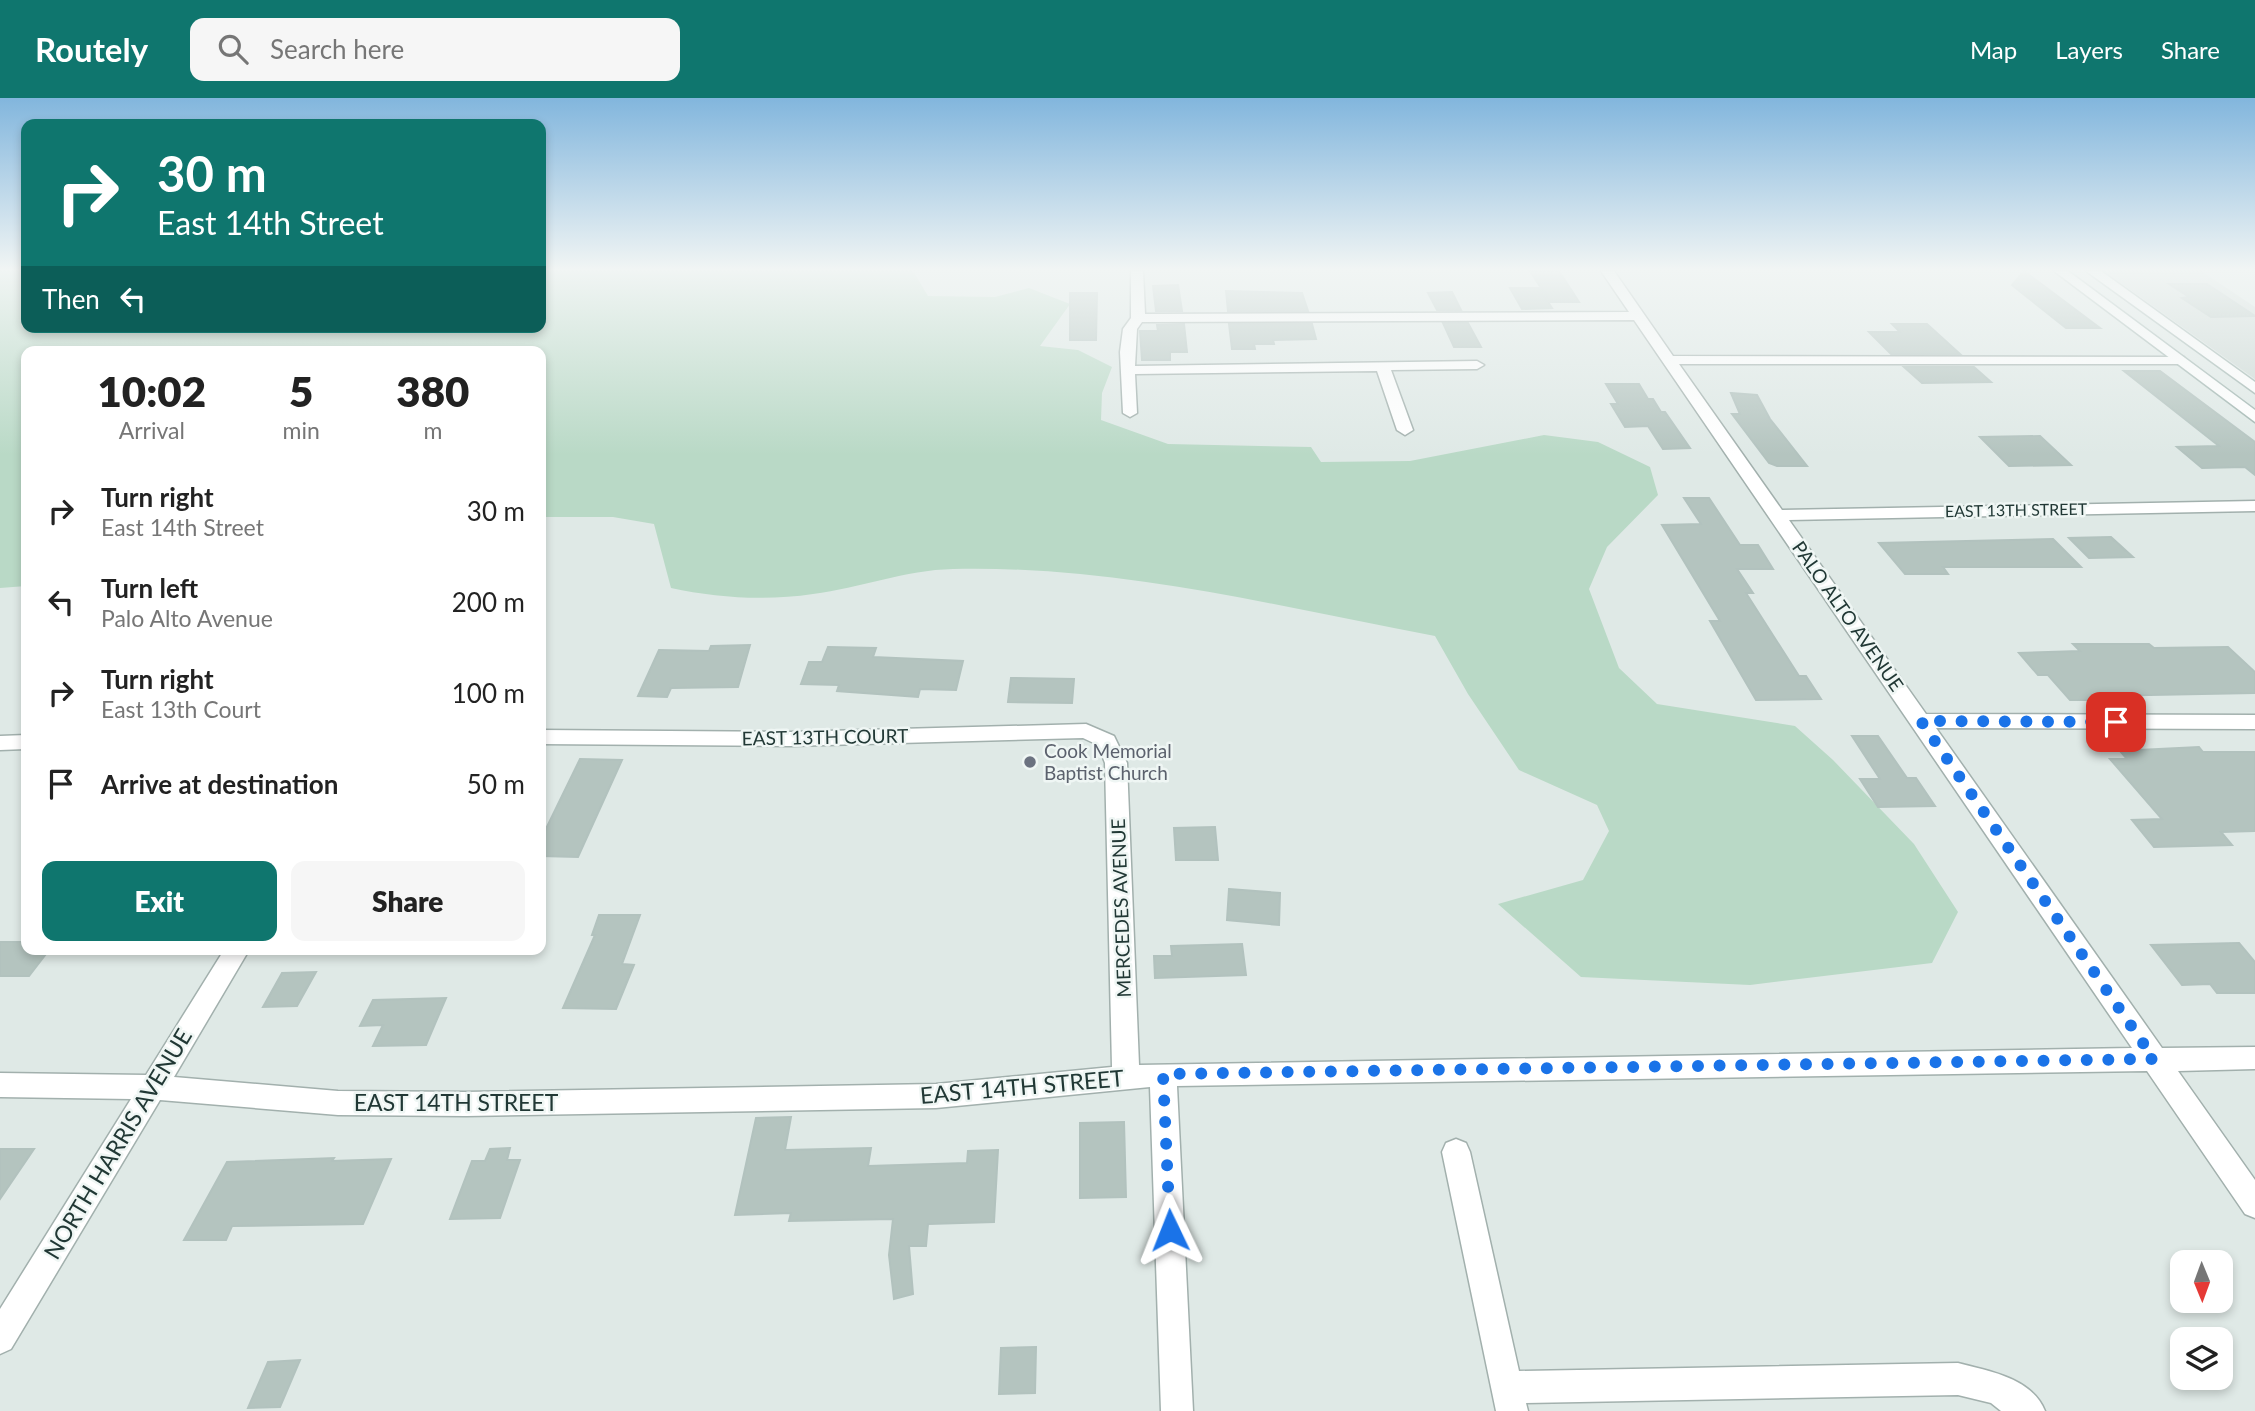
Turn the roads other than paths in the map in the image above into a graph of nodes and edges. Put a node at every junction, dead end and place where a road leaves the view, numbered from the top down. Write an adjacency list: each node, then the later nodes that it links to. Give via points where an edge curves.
1 (1130, 332): 9 (street)
2 (1647, 332): 5 (street, PALO ALTO AVENUE)
3 (2142, 332): 6 (street)
4 (2177, 332): 10 (street)
5 (1667, 360): 6 (street); 15 (street, PALO ALTO AVENUE)
6 (2179, 360): 12 (street)
7 (1478, 365): 8 (street)
8 (1382, 368): 9 (street); 13 (street)
9 (1128, 370): 11 (street)
10 (2255, 389)
11 (1130, 413)
12 (2255, 416)
13 (1405, 430)
14 (2255, 506): 15 (street, EAST 13TH STREET)
15 (1777, 515): 16 (street, PALO ALTO AVENUE)
16 (1921, 721): 17 (street); 24 (street, PALO ALTO AVENUE)
17 (2255, 722)
18 (546, 737): 19 (street, EAST 13TH COURT, via 790,739 1086,731)
19 (1107, 741): 26 (street, MERCEDES AVENUE, via 1116,763)
20 (21, 742): 21 (street)
21 (0, 743)
22 (234, 955): 28 (street, NORTH HARRIS AVENUE)
23 (2255, 1058): 24 (street, EAST 14TH STREET)
24 (2154, 1059): 25 (street, EAST 14TH STREET); 30 (street, PALO ALTO AVENUE)
25 (1163, 1074): 26 (street, EAST 14TH STREET); 33 (street)
26 (1126, 1078): 28 (street, EAST 14TH STREET, via 936,1096 466,1104 338,1103)
27 (0, 1085): 28 (street, EAST 14TH STREET)
28 (153, 1087): 31 (street, NORTH HARRIS AVENUE)
29 (1456, 1152): 32 (street)
30 (2255, 1204)
31 (0, 1338)
32 (1509, 1399): 34 (street, via 1958,1379 1998,1389)
33 (1177, 1411)
34 (2029, 1411)

